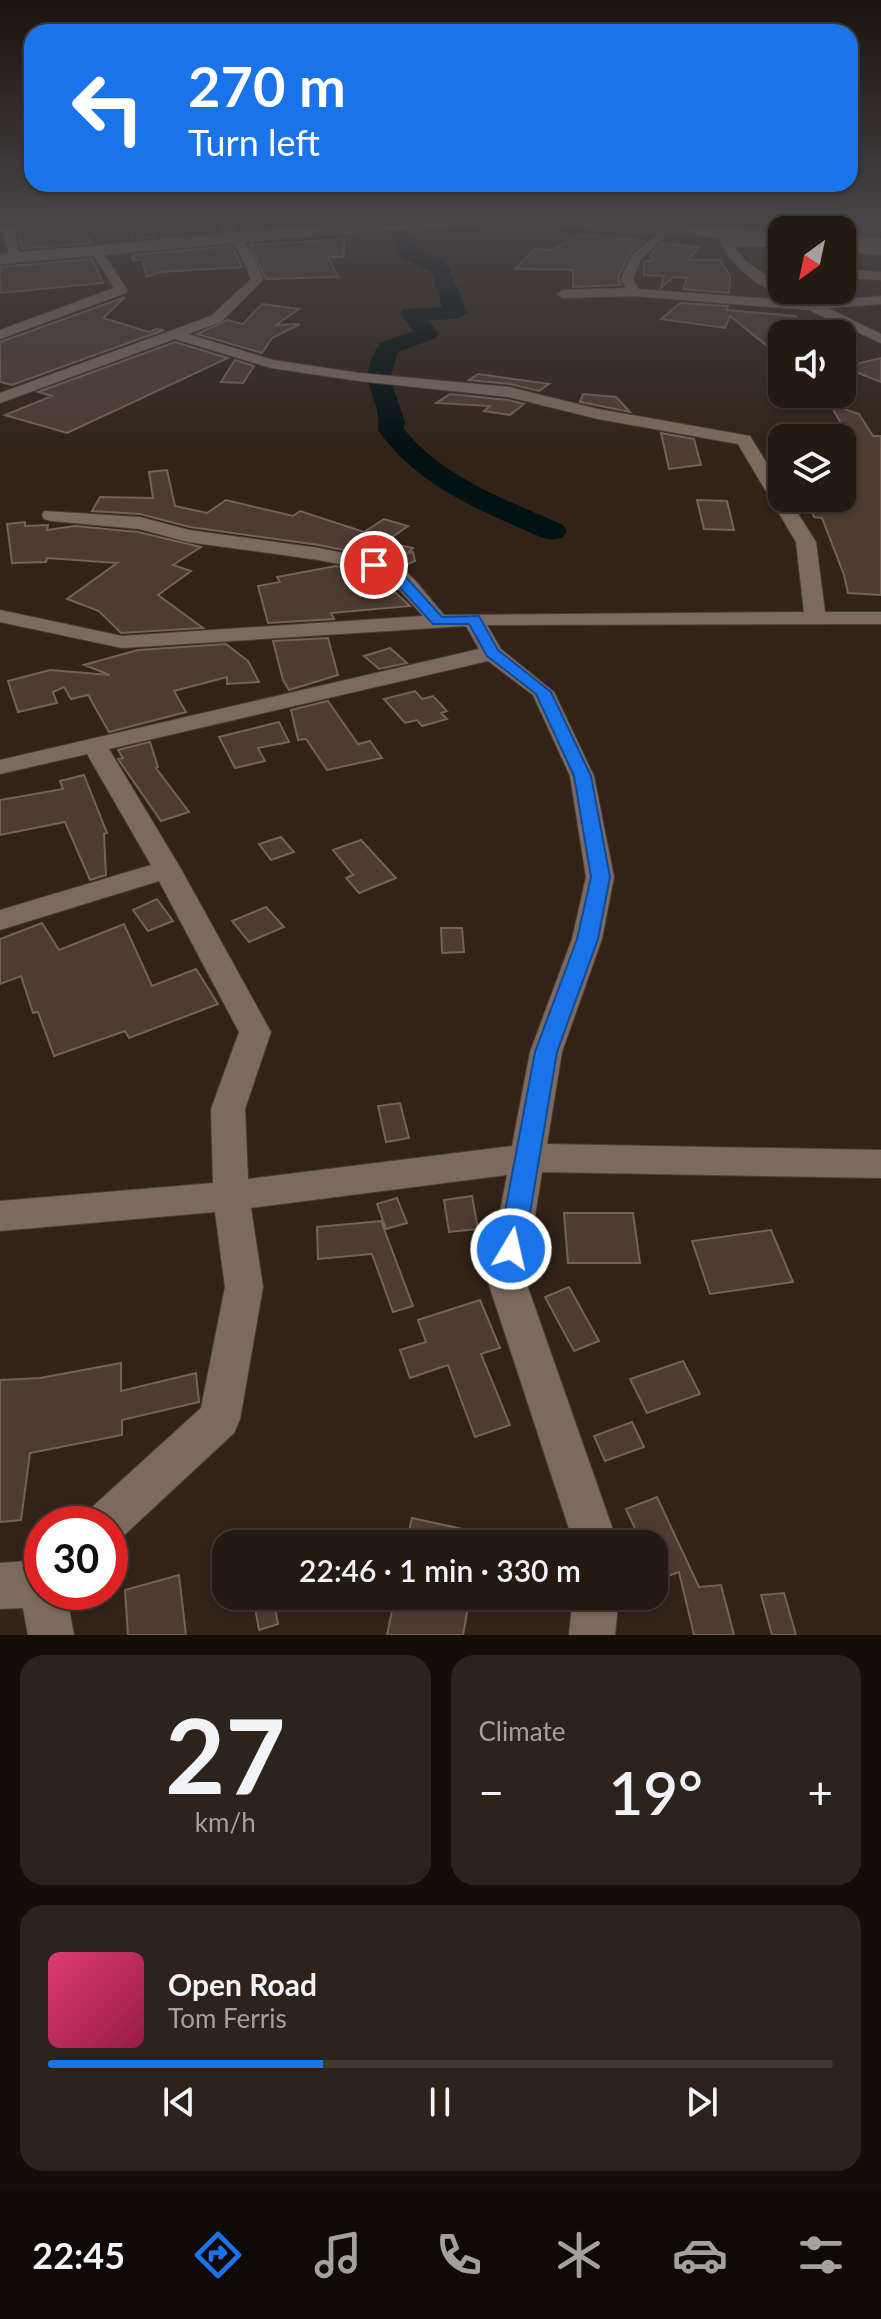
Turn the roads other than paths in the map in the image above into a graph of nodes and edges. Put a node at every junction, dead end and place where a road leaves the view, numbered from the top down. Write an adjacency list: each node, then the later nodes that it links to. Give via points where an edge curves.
1 (99, 298): 8 (street)
2 (238, 298): 7 (street, via 216,319)
3 (714, 298): 6 (street)
4 (881, 300): 6 (street)
5 (807, 304): 6 (street)
6 (811, 306): 9 (street)
7 (173, 334): 10 (street); 13 (street, via 271,364 509,392 744,440 806,542)
8 (0, 335)
9 (881, 339)
10 (0, 398)
11 (51, 515): 16 (street, via 140,523 188,536 390,568)
12 (0, 616): 16 (street, via 122,642)
13 (815, 618): 14 (street); 15 (street)
14 (881, 618)
15 (473, 619): 16 (street); 17 (street)
16 (438, 621)
17 (492, 653): 18 (street); 22 (street, via 543,692 582,776 600,877 587,939 546,1052)
18 (94, 745): 19 (street); 20 (street)
19 (0, 767)
20 (167, 869): 21 (street); 24 (street, via 255,1032 228,1109)
21 (0, 920)
22 (526, 1158): 23 (street); 24 (street); 27 (street, via 506,1279)
23 (881, 1164)
24 (231, 1196): 25 (street); 26 (street, via 244,1287 219,1419)
25 (0, 1216)
26 (125, 1506)
27 (591, 1530)
28 (39, 1610): 30 (street)
29 (595, 1610): 31 (street)
30 (51, 1635)
31 (592, 1635)

